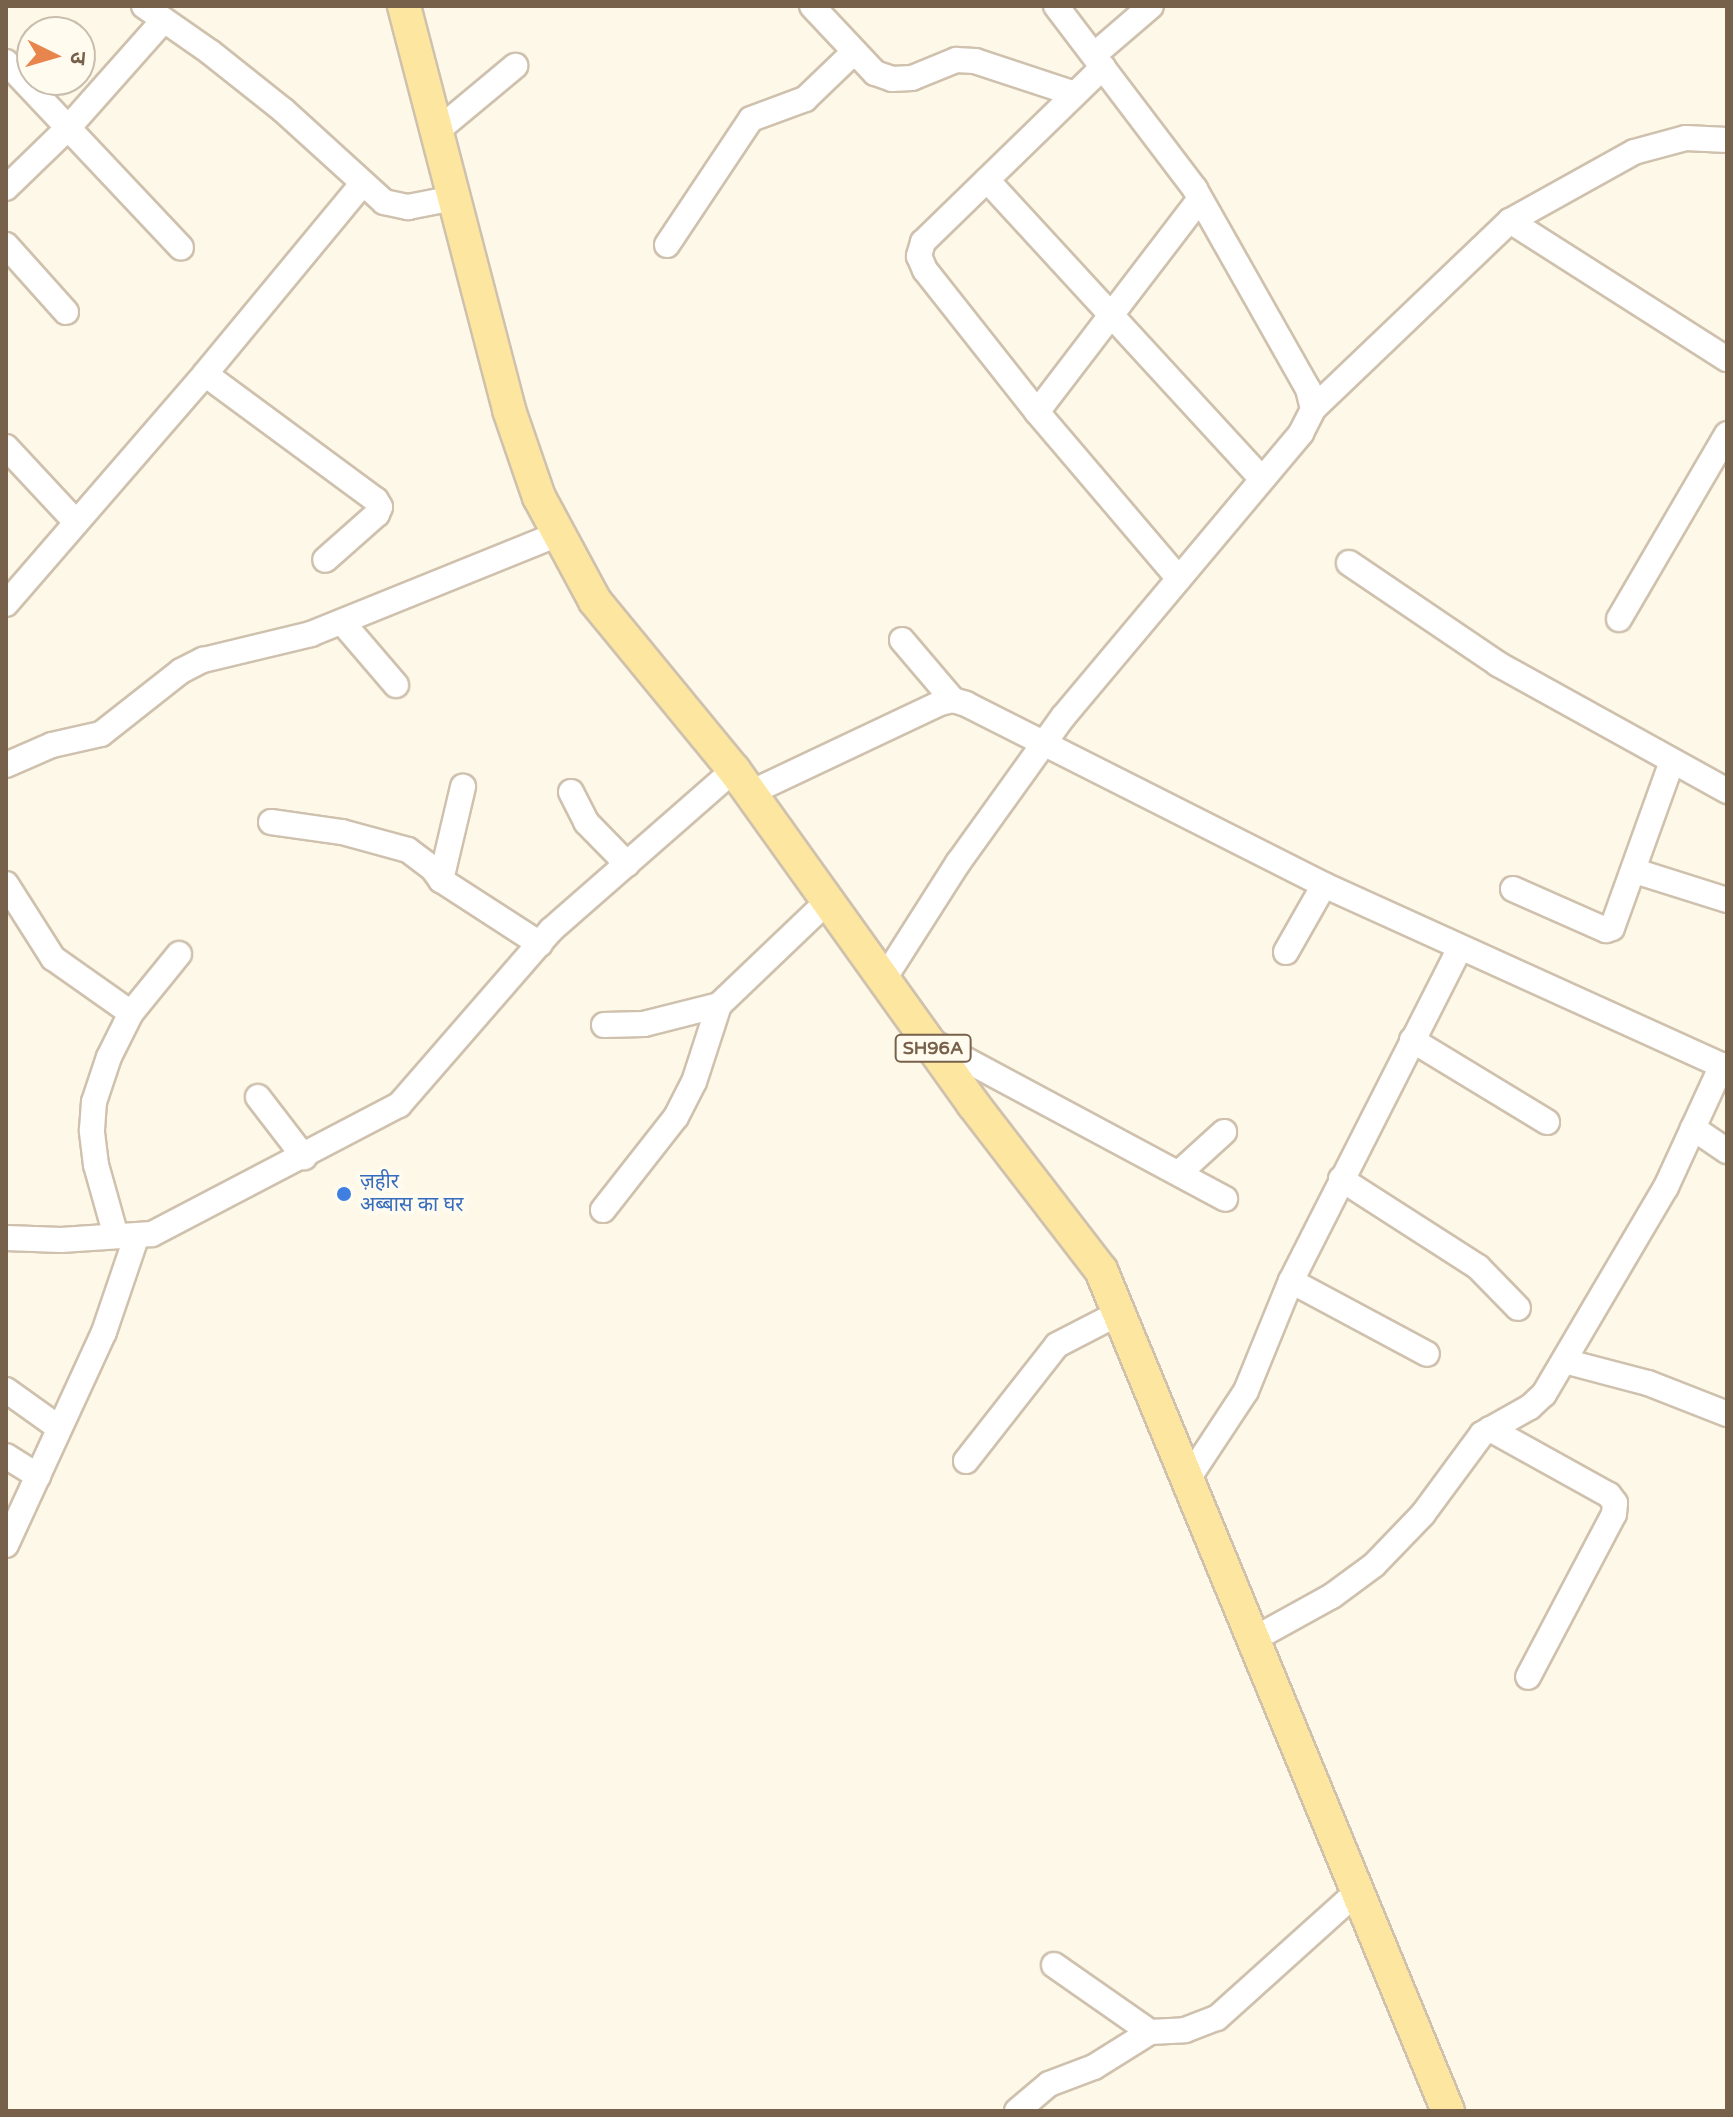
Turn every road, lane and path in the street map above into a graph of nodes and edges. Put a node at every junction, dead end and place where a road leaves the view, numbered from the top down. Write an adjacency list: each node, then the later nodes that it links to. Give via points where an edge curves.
1 (404, 6): 12 (main road, SH96A)
2 (812, 6): 6 (street)
3 (1056, 6): 7 (street)
4 (1151, 6): 7 (street)
5 (154, 13): 11 (street); 15 (street, via 283,110)
6 (854, 52): 10 (street, via 875,73 892,79 912,78 956,60 975,61); 21 (street, via 805,99 751,119)
7 (1098, 61): 10 (street); 18 (street)
8 (6, 62): 11 (street)
9 (515, 66): 12 (street)
10 (1075, 94): 14 (street)
11 (68, 128): 16 (street); 22 (street)
12 (437, 131): 17 (main road, SH96A)
13 (1727, 140): 19 (street, via 1686,138 1634,152)
14 (987, 180): 24 (street); 28 (street, via 923,242 919,256)
15 (362, 184): 17 (street, via 395,206); 26 (street)
16 (6, 188)
17 (454, 198): 33 (main road, SH96A, via 509,410 539,497)
18 (1200, 199): 24 (street); 27 (street, via 1308,389)
19 (1510, 221): 25 (street); 27 (street)
20 (6, 245): 23 (street)
21 (667, 245)
22 (181, 248)
23 (66, 312)
24 (1113, 317): 28 (street); 31 (street)
25 (1727, 359)
26 (205, 374): 32 (street); 34 (street, via 376,500 377,514)
27 (1313, 409): 31 (street, via 1301,433)
28 (1037, 412): 36 (street)
29 (1727, 434): 38 (street)
30 (6, 447): 32 (street)
31 (1262, 479): 36 (street)
32 (76, 522): 37 (street)
33 (559, 534): 39 (street); 46 (main road, SH96A, via 595,601)
34 (325, 560)
35 (1349, 563): 44 (street, via 1498,664)
36 (1179, 579): 43 (street)
37 (6, 604)
38 (1619, 619)
39 (342, 622): 41 (street); 45 (street, via 290,641 203,660 181,671 101,734 52,745)
40 (902, 640): 42 (street)
41 (396, 685)
42 (953, 700): 43 (street); 46 (street)
43 (1045, 742): 55 (street); 63 (street)
44 (1672, 761): 48 (street); 52 (street)
45 (6, 765)
46 (742, 781): 51 (street); 58 (main road, SH96A)
47 (463, 787): 53 (street)
48 (1727, 791)
49 (571, 792): 51 (street, via 586,822)
50 (271, 822): 53 (street, via 342,832 408,850)
51 (627, 864): 59 (street)
52 (1635, 871): 56 (street, via 1609,930); 57 (street)
53 (441, 880): 59 (street)
54 (6, 884): 65 (street, via 53,958)
55 (1324, 885): 60 (street); 61 (street)
56 (1513, 889)
57 (1727, 900)
58 (828, 901): 63 (main road, SH96A); 64 (street)
59 (540, 944): 75 (street, via 399,1105)
60 (1460, 948): 68 (street); 69 (street)
61 (1286, 952)
62 (179, 954): 65 (street)
63 (884, 979): 67 (main road, SH96A)
64 (719, 1005): 66 (street, via 644,1024); 79 (street, via 694,1082 676,1117)
65 (131, 1013): 80 (street, via 101,1078 92,1130 96,1165)
66 (604, 1025)
67 (926, 1039): 76 (street); 84 (main road, SH96A, via 1101,1270)
68 (1412, 1040): 71 (street); 77 (street)
69 (1724, 1067): 72 (street)
70 (258, 1097): 75 (street)
71 (1547, 1122)
72 (1693, 1128): 74 (street); 86 (street, via 1666,1187)
73 (1224, 1132): 76 (street)
74 (1727, 1151)
75 (304, 1157): 80 (street, via 152,1234)
76 (1179, 1173): 78 (street)
77 (1341, 1179): 82 (street); 83 (street, via 1478,1267)
78 (1225, 1199)
79 (603, 1210)
80 (126, 1235): 81 (street); 89 (street, via 104,1332)
81 (6, 1238)
82 (1291, 1281): 85 (street); 94 (street, via 1246,1391)
83 (1518, 1308)
84 (1119, 1313): 92 (street, via 1057,1345); 94 (main road, SH96A)
85 (1427, 1354)
86 (1564, 1361): 88 (street, via 1648,1383); 90 (street, via 1538,1401)
87 (6, 1390): 89 (street)
88 (1727, 1414)
89 (59, 1428): 93 (street)
90 (1490, 1429): 96 (street, via 1476,1440 1423,1514 1374,1565 1332,1596); 97 (street, via 1615,1503 1614,1514)
91 (6, 1456): 93 (street)
92 (966, 1461)
93 (38, 1476): 95 (street)
94 (1188, 1479): 96 (main road, SH96A)
95 (7, 1540)
96 (1254, 1639): 98 (main road, SH96A)
97 (1528, 1677)
98 (1358, 1891): 100 (street, via 1217,2018 1185,2030); 102 (main road, SH96A)
99 (1054, 1965): 100 (street)
100 (1150, 2032): 101 (street, via 1094,2067 1049,2084)
101 (1017, 2111)
102 (1448, 2111)

